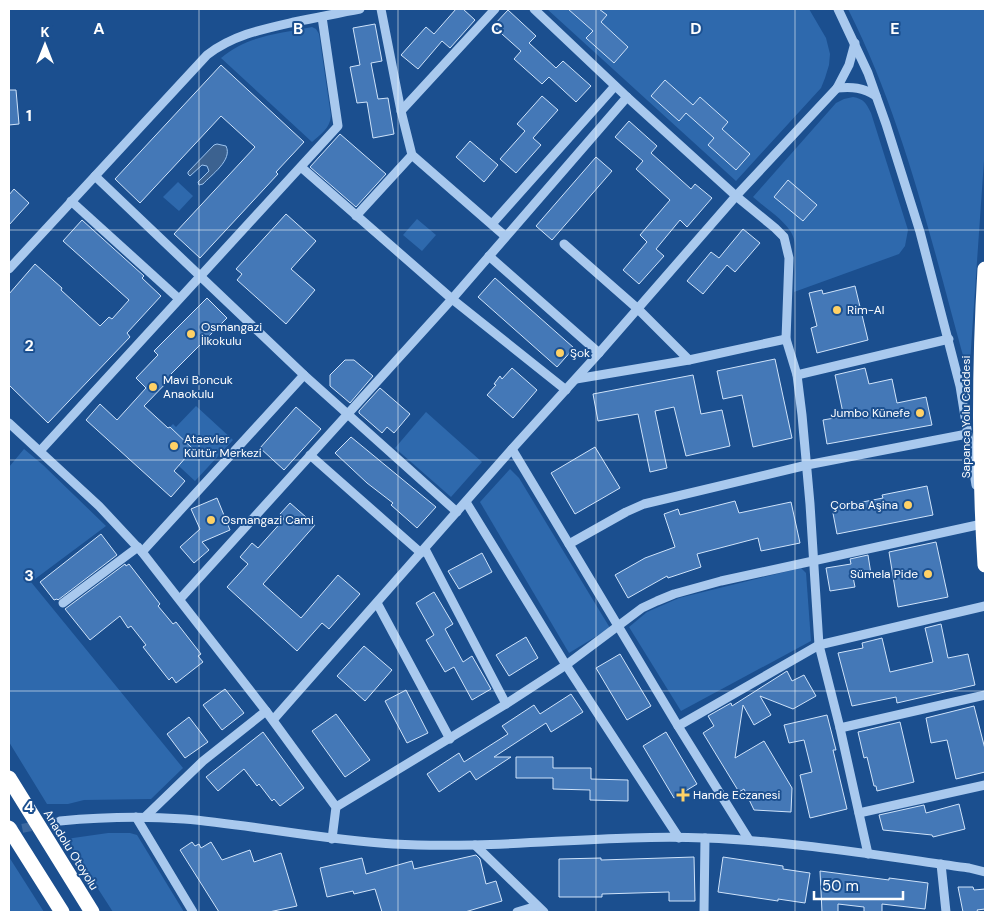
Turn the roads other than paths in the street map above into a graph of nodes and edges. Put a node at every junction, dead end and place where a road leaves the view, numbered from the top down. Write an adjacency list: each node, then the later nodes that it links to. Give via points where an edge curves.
1 (360, 9): 6 (street)
2 (381, 9): 12 (street)
3 (495, 9): 12 (street)
4 (534, 9): 8 (street)
5 (838, 9): 7 (street)
6 (322, 17): 14 (street, via 338,126); 15 (street, via 257,30 218,47)
7 (854, 43): 9 (street, via 849,65); 10 (street)
8 (614, 86): 11 (street); 19 (street)
9 (837, 88): 10 (street, via 860,88); 16 (street)
10 (876, 96): 30 (street, via 920,232)
11 (627, 97): 16 (street); 20 (street)
12 (401, 111): 13 (street)
13 (412, 155): 18 (street); 19 (street)
14 (302, 167): 18 (street); 25 (street)
15 (95, 176): 17 (street); 25 (street)
16 (736, 196): 28 (street); 29 (street, via 775,228 788,247)
17 (71, 201): 24 (street); 26 (street)
18 (356, 216): 27 (street)
19 (492, 224): 20 (street)
20 (505, 236): 22 (street)
21 (564, 244): 28 (street)
22 (489, 256): 27 (street); 31 (street)
23 (985, 268): 50 (highway, Sapanca Yolu Caddesi, via 980,411)
24 (9, 270)
25 (201, 275): 26 (street); 33 (street)
26 (178, 298): 41 (street)
27 (452, 299): 36 (street); 37 (street)
28 (638, 309): 31 (street); 32 (street)
29 (786, 339): 32 (street); 34 (street)
30 (949, 339): 34 (street); 39 (street)
31 (600, 353): 35 (street)
32 (689, 360): 35 (street)
33 (304, 375): 37 (street); 48 (street)
34 (797, 375): 43 (street)
35 (575, 379): 36 (street)
36 (566, 390): 40 (street)
37 (347, 414): 42 (street); 45 (street)
38 (9, 423): 41 (street)
39 (967, 434): 43 (street); 46 (street)
40 (512, 449): 44 (street); 47 (street)
41 (40, 451): 48 (street)
42 (310, 455): 49 (street); 53 (street)
43 (807, 465): 47 (street, via 644,504); 51 (street)
44 (466, 502): 45 (street); 59 (street)
45 (457, 512): 49 (street)
46 (982, 524): 50 (street); 51 (street)
47 (569, 544): 57 (street)
48 (140, 549): 53 (street); 54 (street)
49 (423, 551): 55 (street); 61 (street)
50 (985, 556): 52 (highway, Sapanca Yolu Caddesi)
51 (814, 561): 57 (street, via 674,594 642,608); 58 (street)
52 (985, 565)
53 (180, 599): 62 (street)
54 (63, 603)
55 (377, 603): 63 (street); 66 (street)
56 (985, 606): 58 (street)
57 (619, 627): 59 (street); 64 (street)
58 (819, 645): 64 (street); 65 (street)
59 (566, 665): 61 (street); 74 (street)
60 (985, 694): 65 (street)
61 (506, 704): 66 (street)
62 (266, 711): 63 (street); 71 (street)
63 (273, 720): 69 (street)
64 (678, 726): 77 (street)
65 (840, 728): 70 (street)
66 (450, 739): 69 (street)
67 (9, 778): 86 (highway, Anadolu Otoyolu)
68 (985, 785): 70 (street)
69 (336, 807): 76 (street)
70 (859, 813): 79 (street)
71 (140, 817): 72 (street); 76 (street, via 184,819); 87 (street)
72 (60, 821)
73 (9, 828): 85 (highway)
74 (679, 838): 75 (street); 78 (street)
75 (705, 838): 77 (street); 89 (street)
76 (332, 839): 78 (street, via 395,844)
77 (749, 840): 79 (street)
78 (475, 844): 84 (street)
79 (868, 854): 80 (street)
80 (941, 864): 82 (street); 90 (street)
81 (985, 865): 82 (street)
82 (969, 868): 83 (street)
83 (985, 872)
84 (541, 909): 88 (street)
85 (62, 912)
86 (92, 912)
87 (193, 912)
88 (517, 912)
89 (704, 912)
90 (946, 912)

